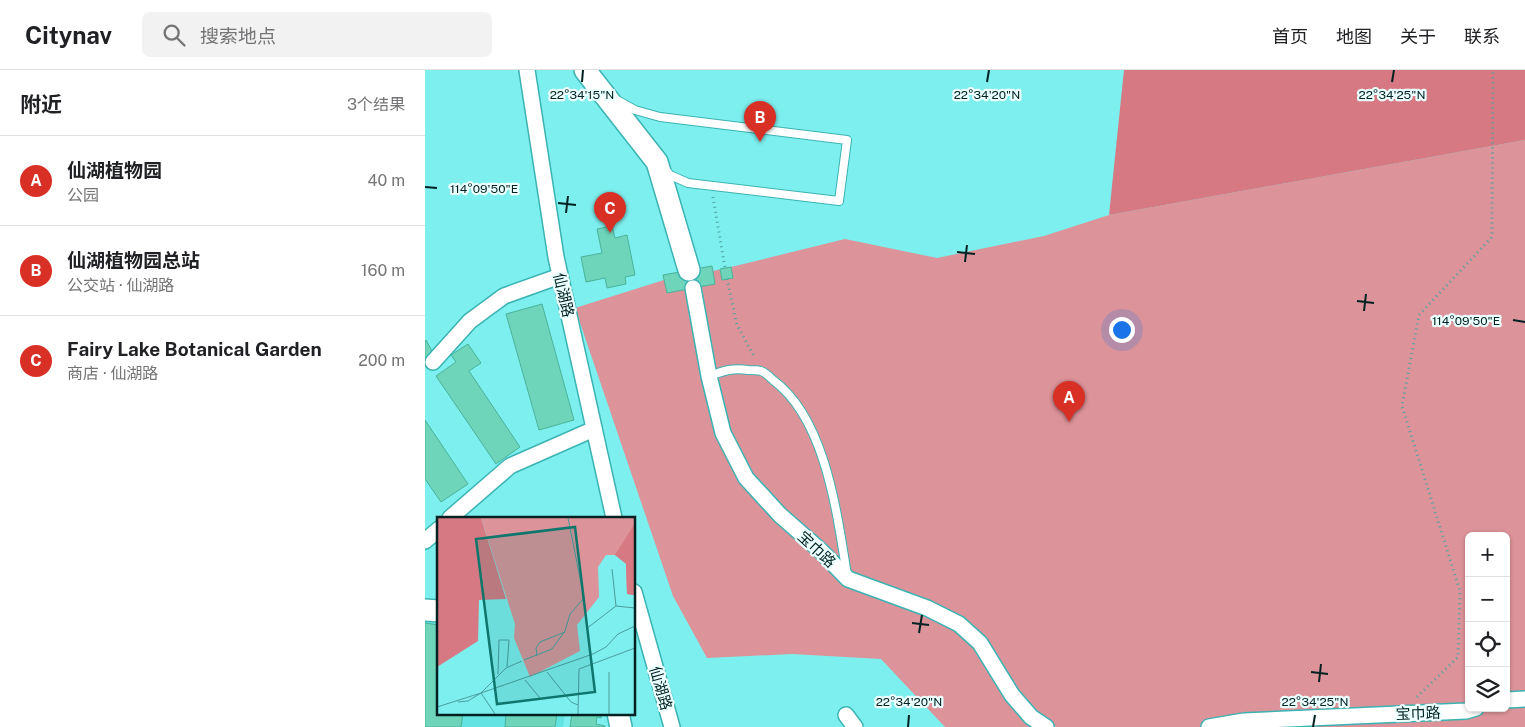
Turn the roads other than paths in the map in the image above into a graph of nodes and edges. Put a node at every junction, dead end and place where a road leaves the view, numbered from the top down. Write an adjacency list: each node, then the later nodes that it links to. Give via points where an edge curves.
1 (527, 70): 5 (street, 仙湖路)
2 (585, 70): 3 (street)
3 (603, 93): 4 (street); 4 (lane, via 635,110 660,117 847,140 839,201 688,183 670,175)
4 (657, 162): 6 (street)
5 (560, 276): 7 (street, via 504,296 470,321); 9 (street, 仙湖路)
6 (691, 279): 8 (street, 宝巾路)
7 (433, 362)
8 (709, 376): 14 (street, 宝巾路, via 723,433 747,478 780,515); 14 (lane, via 732,368 761,371 786,389 799,406 825,466)
9 (594, 429): 10 (street, via 510,466); 11 (street, 仙湖路)
10 (452, 517)
11 (614, 517)
12 (437, 530): 13 (street)
13 (425, 541)
14 (848, 579): 22 (street, 宝巾路, via 927,608 959,624 980,643 1031,718)
15 (635, 596): 21 (street, 仙湖路)
16 (1525, 699): 17 (street)
17 (1510, 700)
18 (1465, 711): 23 (street, 宝巾路, via 1244,721)
19 (618, 714): 20 (street)
20 (621, 727)
21 (672, 727)
22 (1046, 727)
23 (1209, 727)

